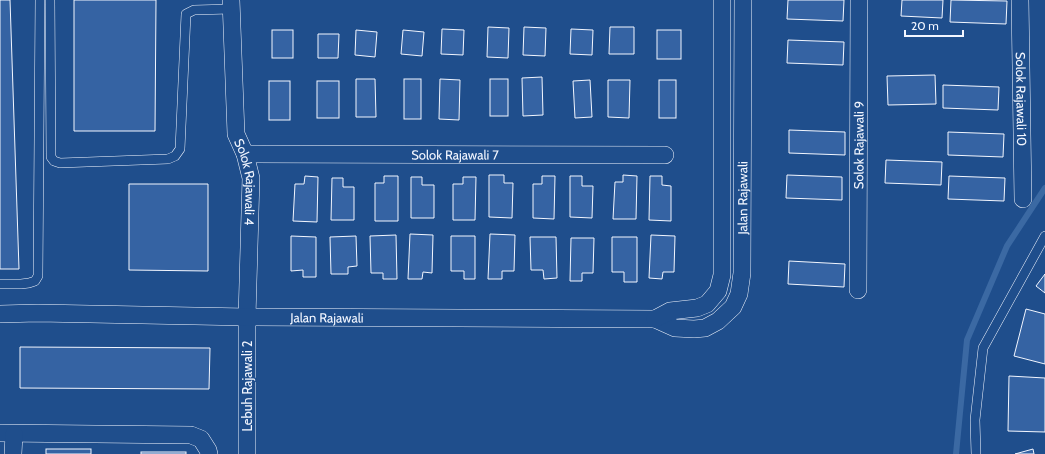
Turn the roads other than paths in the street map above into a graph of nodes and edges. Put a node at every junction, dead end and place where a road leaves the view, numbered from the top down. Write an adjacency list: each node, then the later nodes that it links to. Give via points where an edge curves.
1 (40, 0): 12 (lane, via 38,276 35,281 29,283)
2 (50, 0): 7 (lane, via 51,157 60,163 168,159 176,156 180,149 186,14 194,10)
3 (722, 0): 16 (street, Jalan Rajawali, via 722,275 718,291 707,304 697,308 670,311)
4 (743, 0): 16 (street, Jalan Rajawali, via 742,273 739,294 733,307 718,321 705,328 675,328)
5 (859, 0): 13 (street, Solok Rajawali 9)
6 (1020, 0): 10 (street, Solok Rajawali 10)
7 (231, 5): 8 (street, Solok Rajawali 4, via 236,134)
8 (245, 154): 9 (street, Solok Rajawali 7); 15 (street, Solok Rajawali 4, via 251,178)
9 (665, 155)
10 (1023, 199)
11 (1045, 236): 21 (lane, via 983,348 975,420)
12 (0, 284)
13 (858, 290)
14 (0, 314): 15 (street, Jalan Rajawali)
15 (247, 317): 16 (street, Jalan Rajawali); 20 (street, Lebuh Rajawali 2)
16 (655, 319)
17 (7, 433): 18 (street); 19 (street, via 191,435 201,439)
18 (14, 454)
19 (209, 454)
20 (247, 454)
21 (976, 454)

